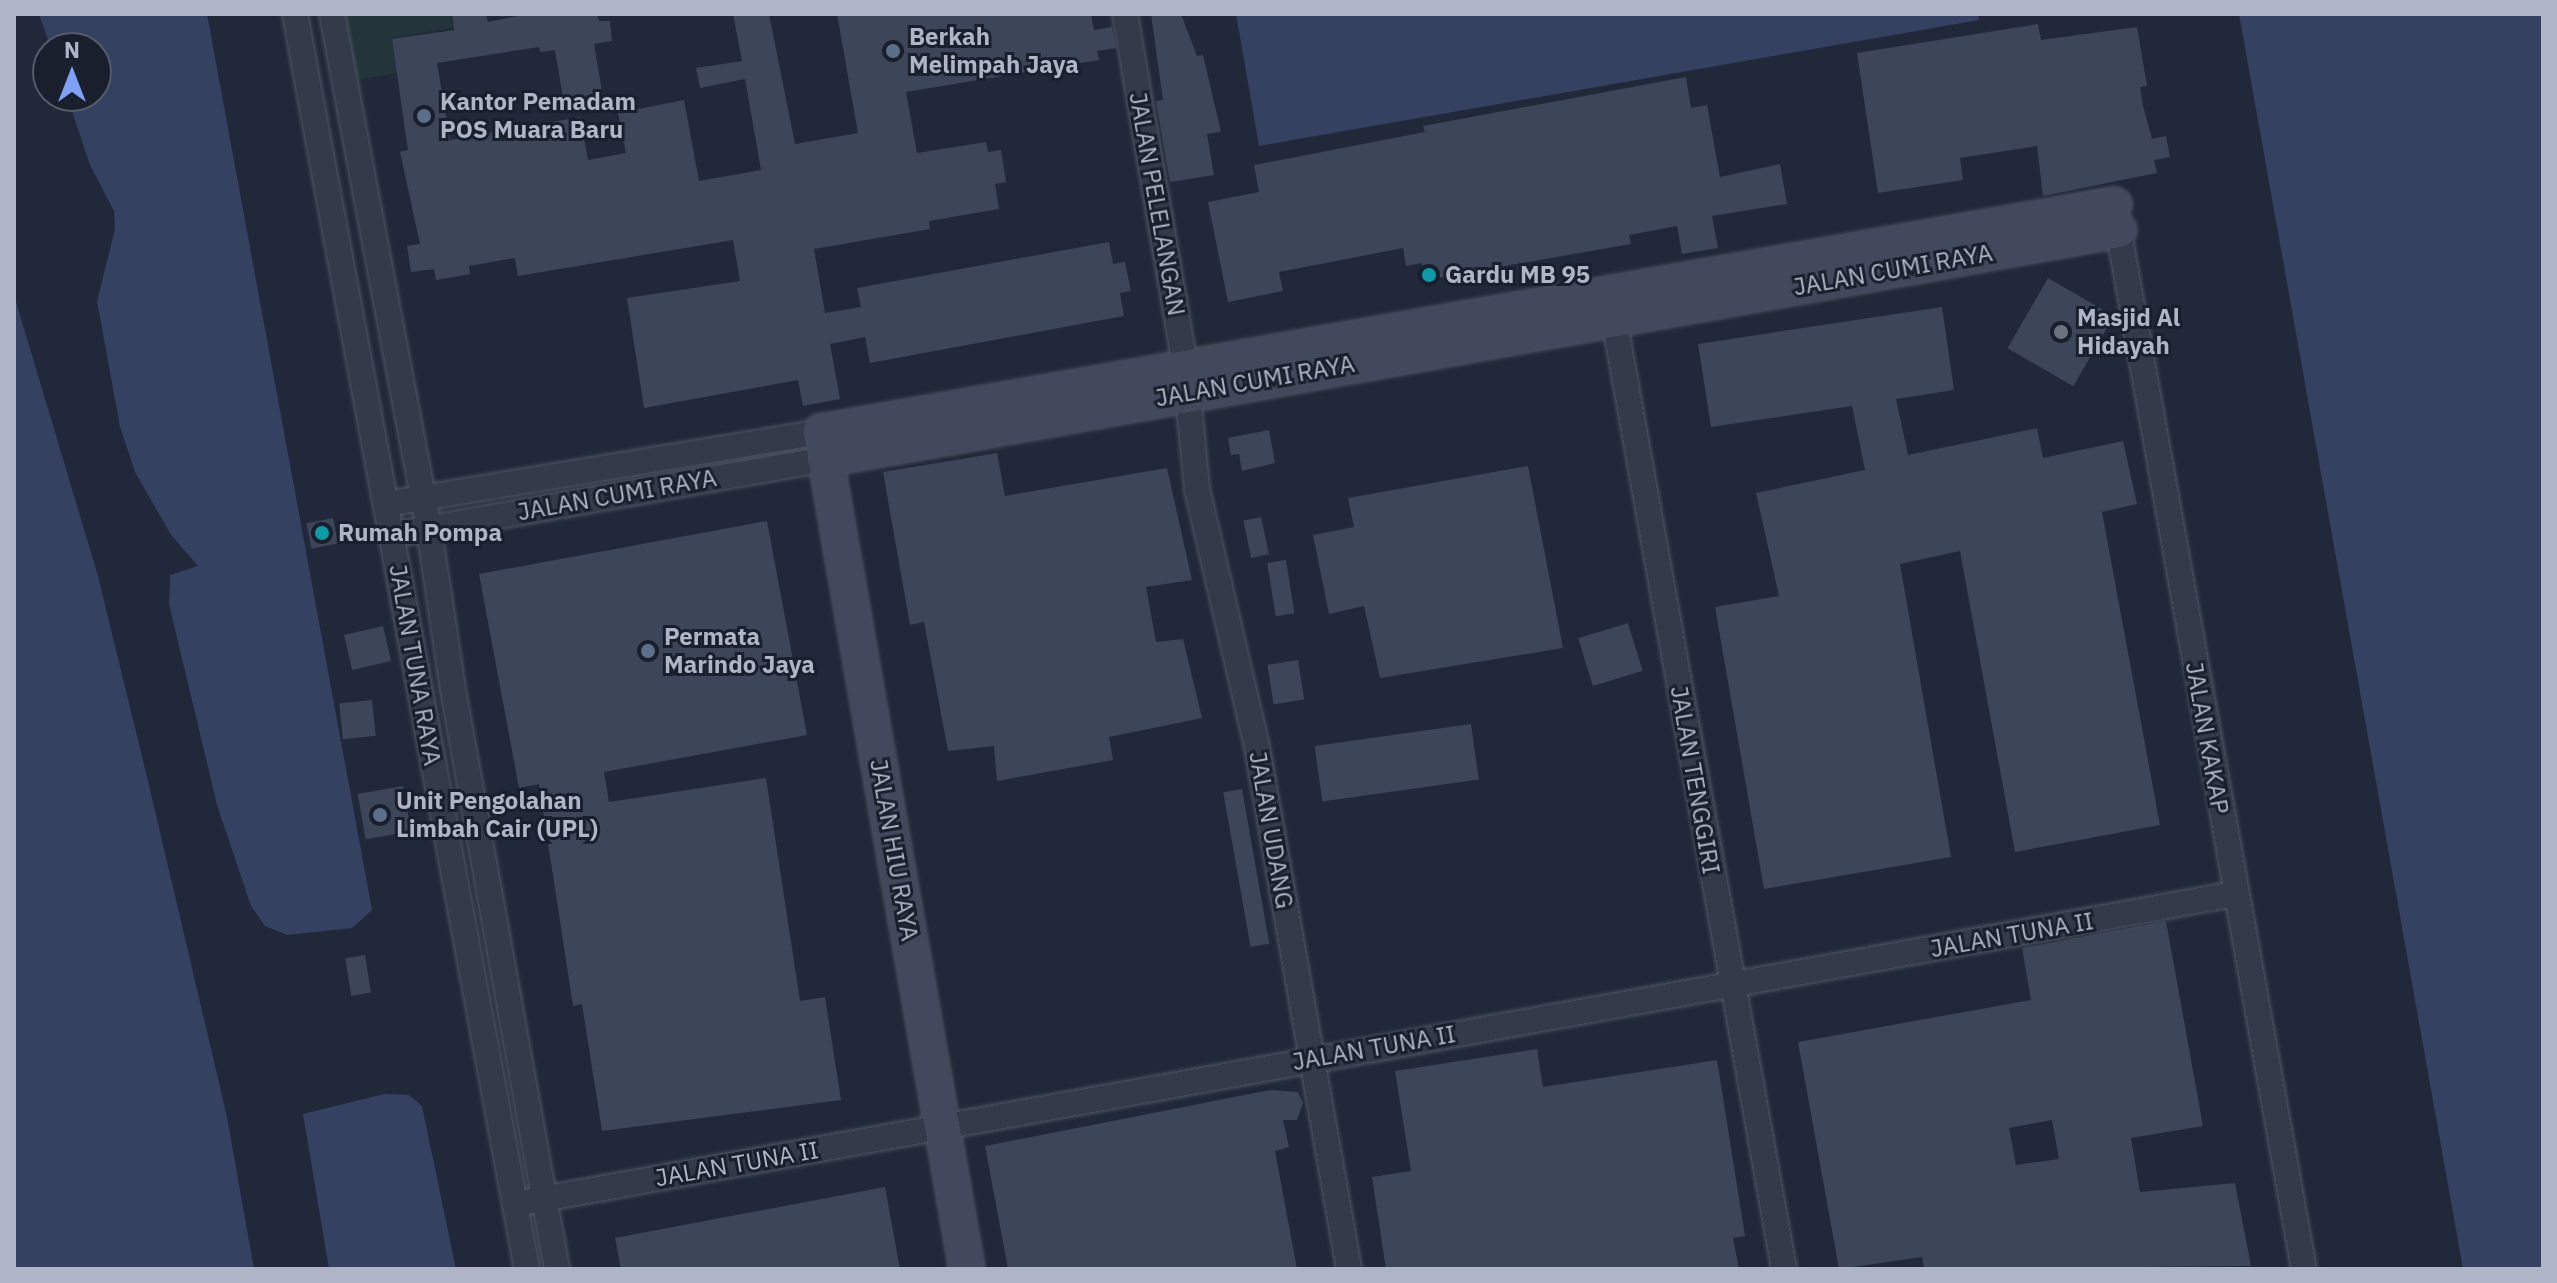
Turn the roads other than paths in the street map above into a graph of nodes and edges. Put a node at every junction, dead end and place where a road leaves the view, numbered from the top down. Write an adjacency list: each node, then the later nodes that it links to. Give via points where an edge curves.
1 (295, 14): 6 (street, JALAN TUNA RAYA)
2 (332, 14): 5 (street, JALAN TUNA RAYA)
3 (1125, 14): 8 (street, JALAN PELELANGAN)
4 (2117, 218): 7 (street, JALAN CUMI RAYA); 18 (street, JALAN KAKAP)
5 (384, 288): 6 (street); 11 (street, JALAN TUNA RAYA)
6 (347, 295): 13 (street, JALAN TUNA RAYA)
7 (1612, 305): 8 (street, JALAN CUMI RAYA); 21 (street, JALAN TENGGIRI)
8 (1187, 379): 9 (street, JALAN CUMI RAYA); 22 (street, JALAN UDANG, via 1197,489 1257,747)
9 (823, 445): 10 (street, JALAN CUMI RAYA); 12 (street, JALAN CUMI RAYA); 23 (street, JALAN HIU RAYA)
10 (563, 475): 11 (street, JALAN CUMI RAYA); 12 (street)
11 (423, 498): 13 (street, JALAN CUMI RAYA); 14 (street, JALAN TUNA RAYA)
12 (568, 502): 14 (street, JALAN CUMI RAYA)
13 (386, 504): 15 (street, JALAN TUNA RAYA)
14 (429, 529): 15 (street, JALAN CUMI RAYA); 16 (street, JALAN TUNA RAYA)
15 (391, 535): 17 (street, JALAN TUNA RAYA)
16 (453, 690): 17 (street); 19 (street, JALAN TUNA RAYA)
17 (420, 696): 20 (street, JALAN TUNA RAYA)
18 (2234, 894): 21 (street, JALAN TUNA II); 31 (street, JALAN KAKAP)
19 (497, 931): 20 (street); 24 (street, JALAN TUNA RAYA)
20 (465, 939): 25 (street, JALAN TUNA RAYA)
21 (1731, 985): 22 (street, JALAN TUNA II); 30 (street, JALAN TENGGIRI)
22 (1310, 1059): 23 (street, JALAN TUNA II); 29 (street, JALAN UDANG)
23 (942, 1127): 24 (street, JALAN TUNA II); 28 (street, JALAN HIU RAYA)
24 (544, 1198): 25 (street, JALAN TUNA II); 27 (street, JALAN TUNA RAYA)
25 (515, 1204): 26 (street, JALAN TUNA RAYA)
26 (527, 1269)
27 (557, 1269)
28 (967, 1269)
29 (1349, 1269)
30 (1784, 1269)
31 (2304, 1269)

